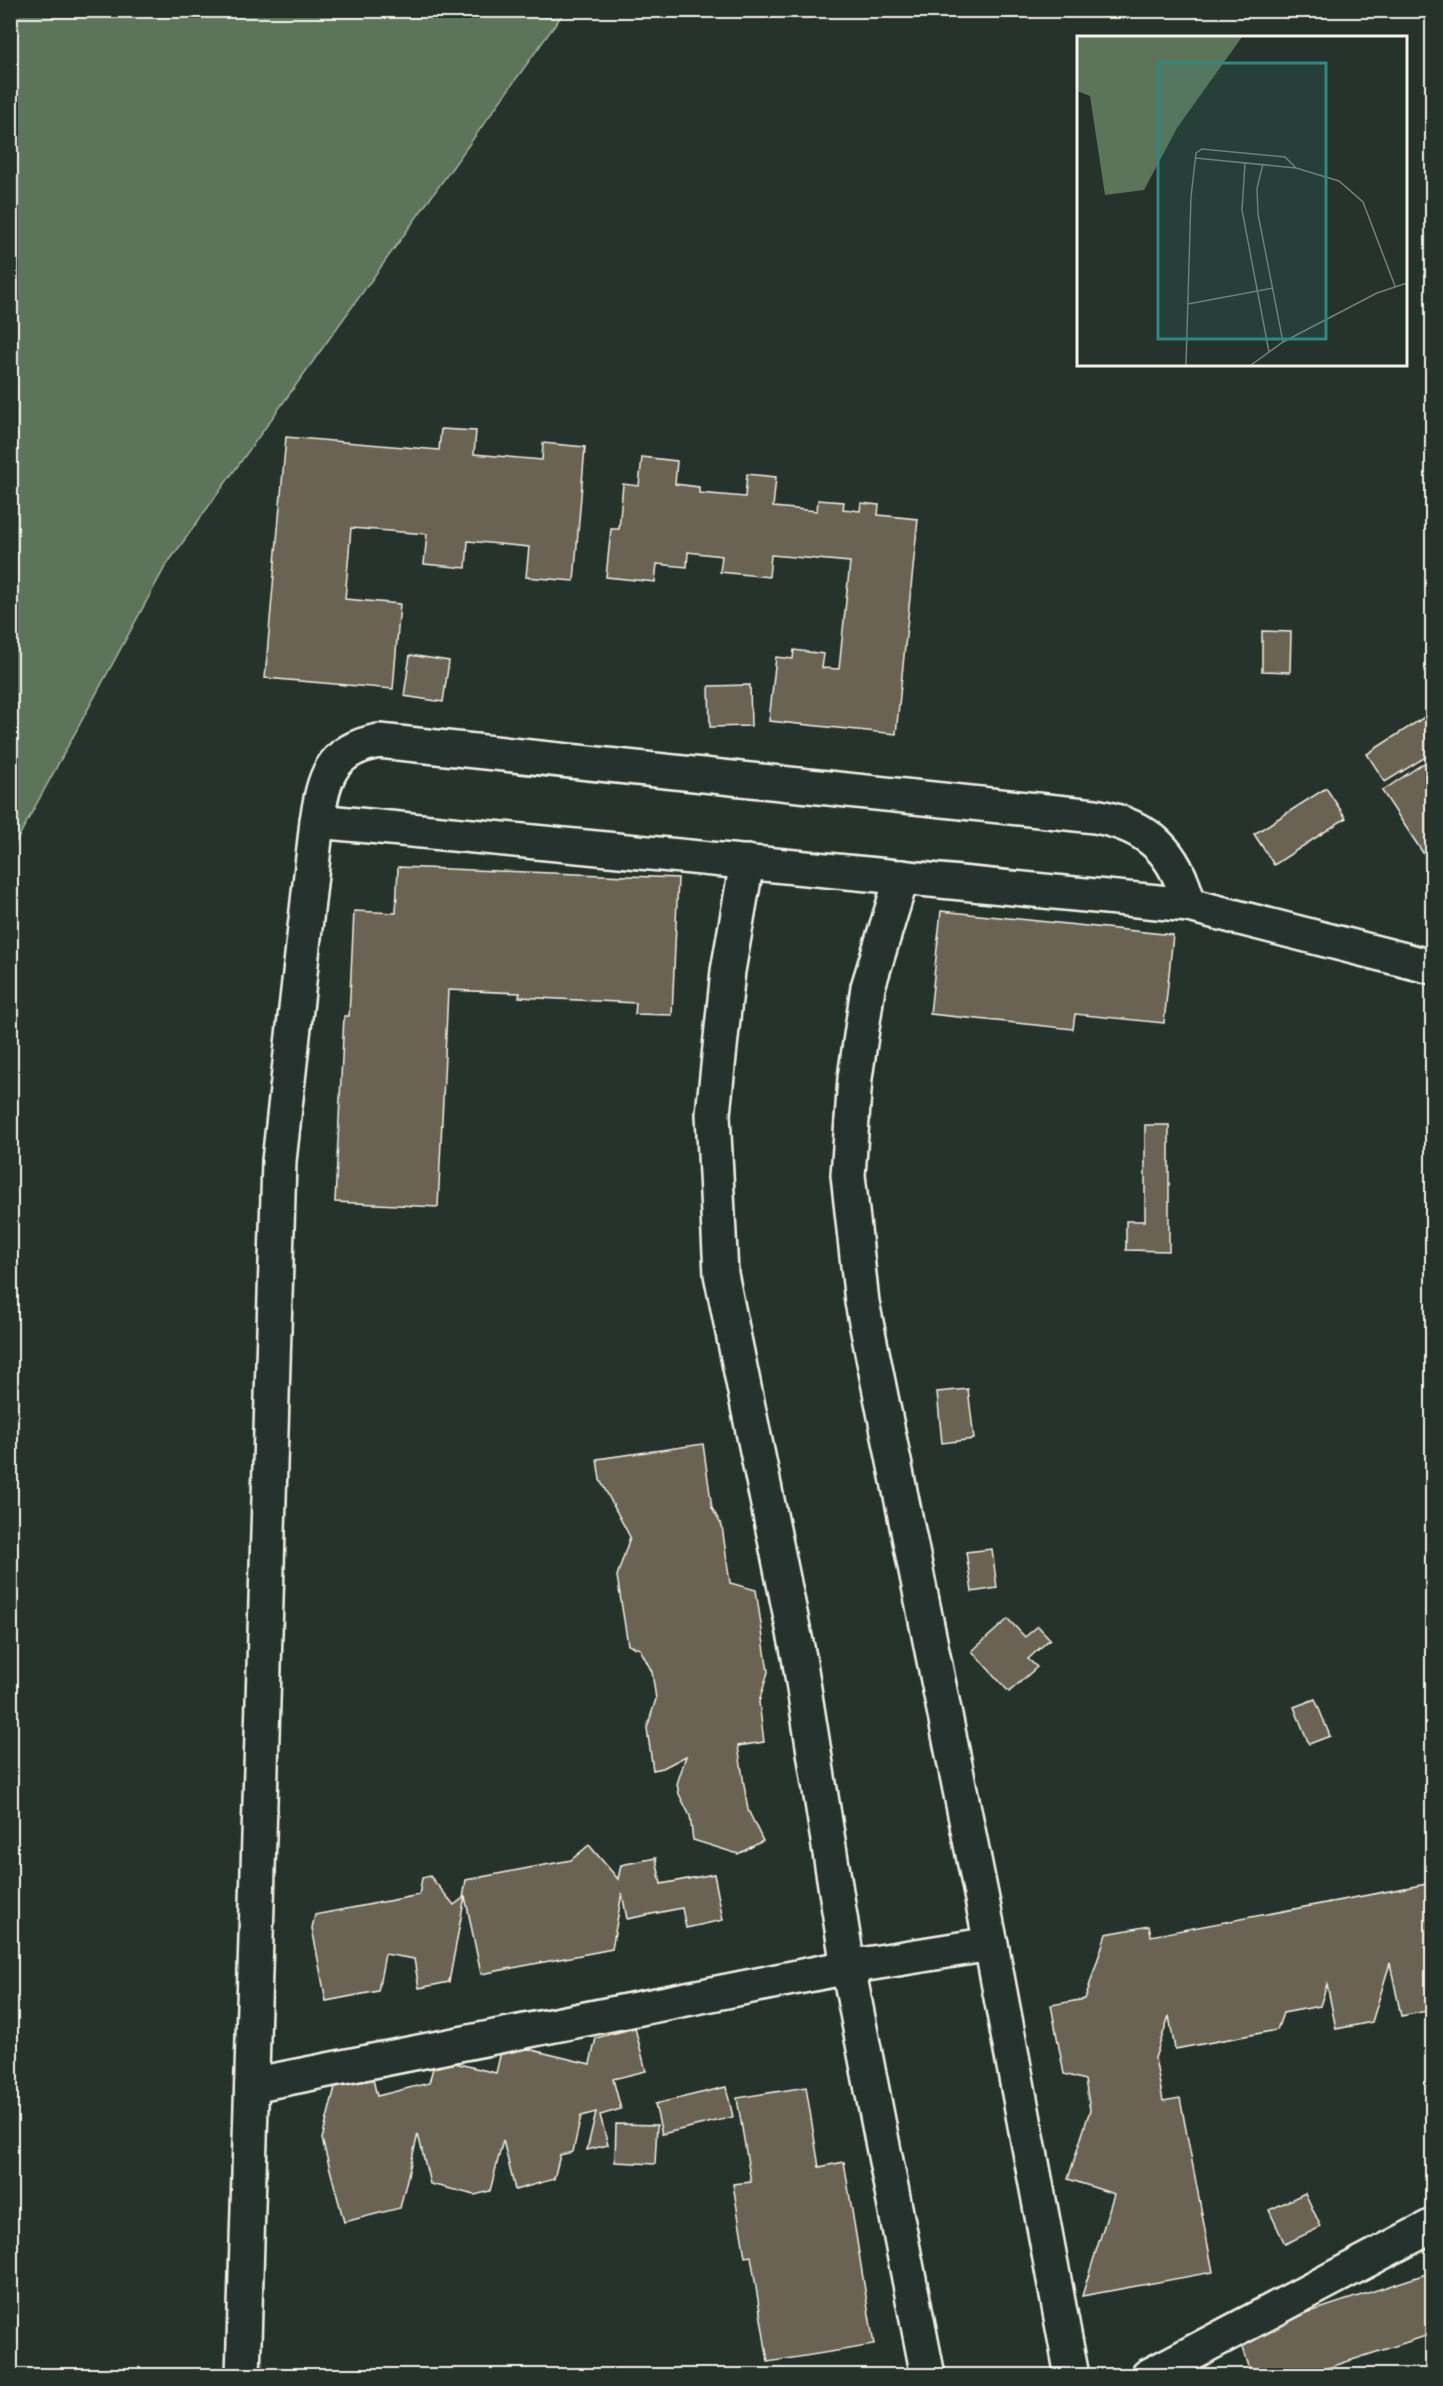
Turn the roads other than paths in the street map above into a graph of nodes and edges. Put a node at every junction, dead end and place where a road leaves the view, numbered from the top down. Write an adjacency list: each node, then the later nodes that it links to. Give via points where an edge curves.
1 (317, 821): 2 (street); 4 (street, via 325,779 334,764 362,744 396,742 1118,820 1158,844 1178,872); 8 (street, via 279,1161)
2 (747, 862): 3 (street); 7 (street, via 728,971 713,1114 721,1274 800,1657)
3 (902, 877): 4 (street); 6 (street, via 868,987 855,1078 848,1175 862,1302)
4 (1189, 905): 5 (street)
5 (1432, 967)
6 (991, 1944): 7 (street); 12 (street)
7 (848, 1967): 8 (street); 11 (street)
8 (252, 2085): 10 (street)
9 (1432, 2226): 13 (street)
10 (243, 2376)
11 (928, 2376)
12 (1072, 2376)
13 (1148, 2376)

